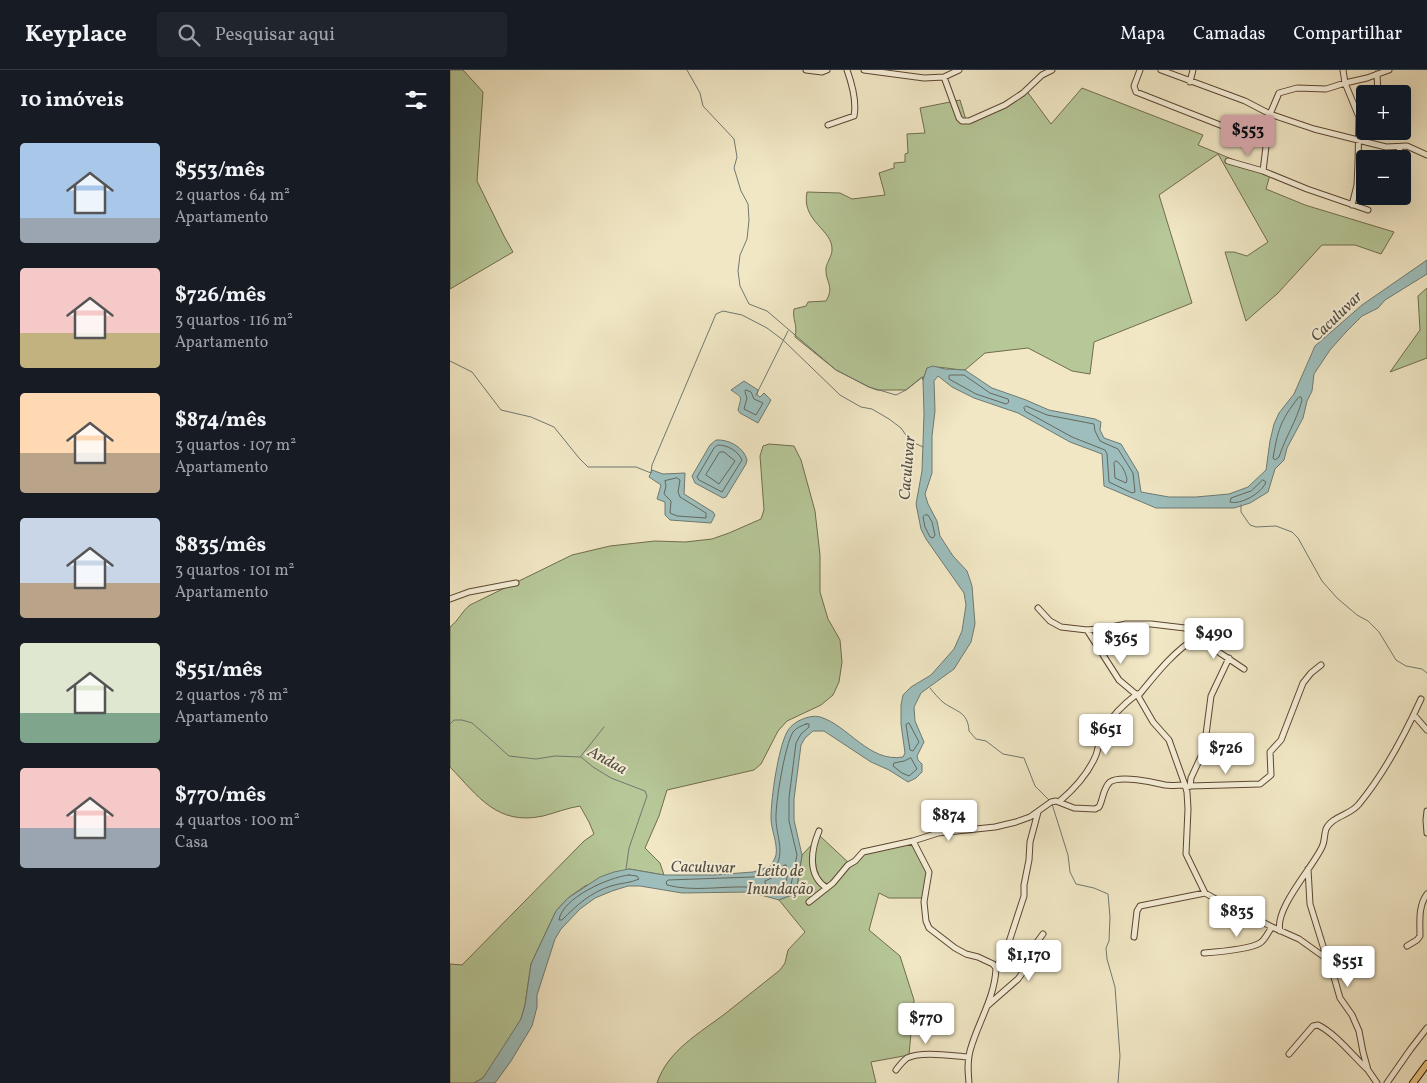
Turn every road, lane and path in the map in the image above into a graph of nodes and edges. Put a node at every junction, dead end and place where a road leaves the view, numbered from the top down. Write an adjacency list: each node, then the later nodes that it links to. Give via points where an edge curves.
1 (806, 70): 2 (street)
2 (827, 70)
3 (847, 70): 19 (street, via 854,116)
4 (864, 70): 13 (street, via 907,77)
5 (959, 70): 13 (street)
6 (1052, 70): 13 (street, via 1005,105 969,121 959,118)
7 (1140, 70): 23 (street, via 1134,86 1136,92)
8 (1161, 70): 14 (street)
9 (1193, 70): 14 (street)
10 (1343, 70): 15 (street)
11 (1389, 70): 12 (street)
12 (1378, 74): 15 (street); 16 (street)
13 (944, 77)
14 (1190, 82): 18 (street, via 1245,101)
15 (1345, 82): 17 (street); 18 (street, via 1326,89 1297,88 1279,94)
16 (1378, 85)
17 (1356, 110)
18 (1270, 114): 20 (street); 23 (street)
19 (828, 125)
20 (1356, 139)
21 (1358, 140): 29 (street)
22 (1362, 140): 24 (street, via 1386,147)
23 (1266, 143): 28 (street)
24 (1400, 146): 25 (street); 26 (street)
25 (1399, 150)
26 (1427, 155)
27 (1228, 161): 28 (street)
28 (1263, 171): 29 (street)
29 (1352, 205): 30 (street)
30 (1368, 210)
31 (516, 584): 32 (street, via 469,592)
32 (450, 599)
33 (1038, 608): 35 (street, via 1056,626)
34 (1108, 628): 35 (street); 36 (street, via 1150,624 1186,628); 37 (street)
35 (1087, 630): 37 (street)
36 (1196, 637): 38 (street); 41 (street, via 1165,663)
37 (1096, 644): 41 (street, via 1119,680)
38 (1229, 658): 40 (street); 45 (street, via 1211,696 1204,750)
39 (1321, 665): 45 (street, via 1303,683 1281,740 1270,752 1272,772 1268,779 1260,784)
40 (1244, 669)
41 (1137, 695): 45 (street, via 1152,722 1171,744); 46 (street, via 1112,717 1087,770)
42 (1421, 699): 43 (street)
43 (1414, 715): 44 (street); 52 (street, via 1384,770 1361,802 1326,829 1321,849)
44 (1427, 730)
45 (1187, 787): 46 (street, via 1117,780 1105,789 1099,807 1095,809 1074,808); 54 (street, via 1186,854)
46 (1060, 801): 48 (street, via 1051,802)
47 (1427, 811): 50 (street)
48 (1038, 812): 51 (street, via 995,827 938,833); 64 (street, via 1030,842 1024,896 1007,948)
49 (819, 831): 53 (street, via 813,847 813,870)
50 (1427, 833)
51 (913, 841): 53 (street, via 863,852); 64 (street, via 929,872 924,902 929,928 955,948)
52 (1308, 868): 58 (street, via 1279,920); 63 (street, via 1310,904)
53 (827, 888): 56 (street)
54 (1205, 893): 57 (street); 60 (street, via 1140,906)
55 (1427, 894): 61 (street, via 1421,910 1420,936)
56 (809, 902)
57 (1272, 927): 58 (street); 62 (street, via 1259,944)
58 (1280, 931): 63 (street, via 1299,939)
59 (1043, 934): 65 (street, via 1018,979)
60 (1134, 937)
61 (1407, 946)
62 (1204, 953)
63 (1327, 959): 71 (street, via 1340,998 1359,1032)
64 (996, 968): 65 (street)
65 (986, 1006): 68 (street)
66 (1427, 1028): 74 (street)
67 (1289, 1054): 71 (street, via 1313,1026 1318,1025 1335,1036)
68 (969, 1057): 70 (street, via 922,1055 905,1059); 72 (street)
69 (1427, 1064): 75 (main road)
70 (896, 1070)
71 (1368, 1070): 73 (street)
72 (968, 1083)
73 (1376, 1083)
74 (1388, 1083)
75 (1414, 1083)

